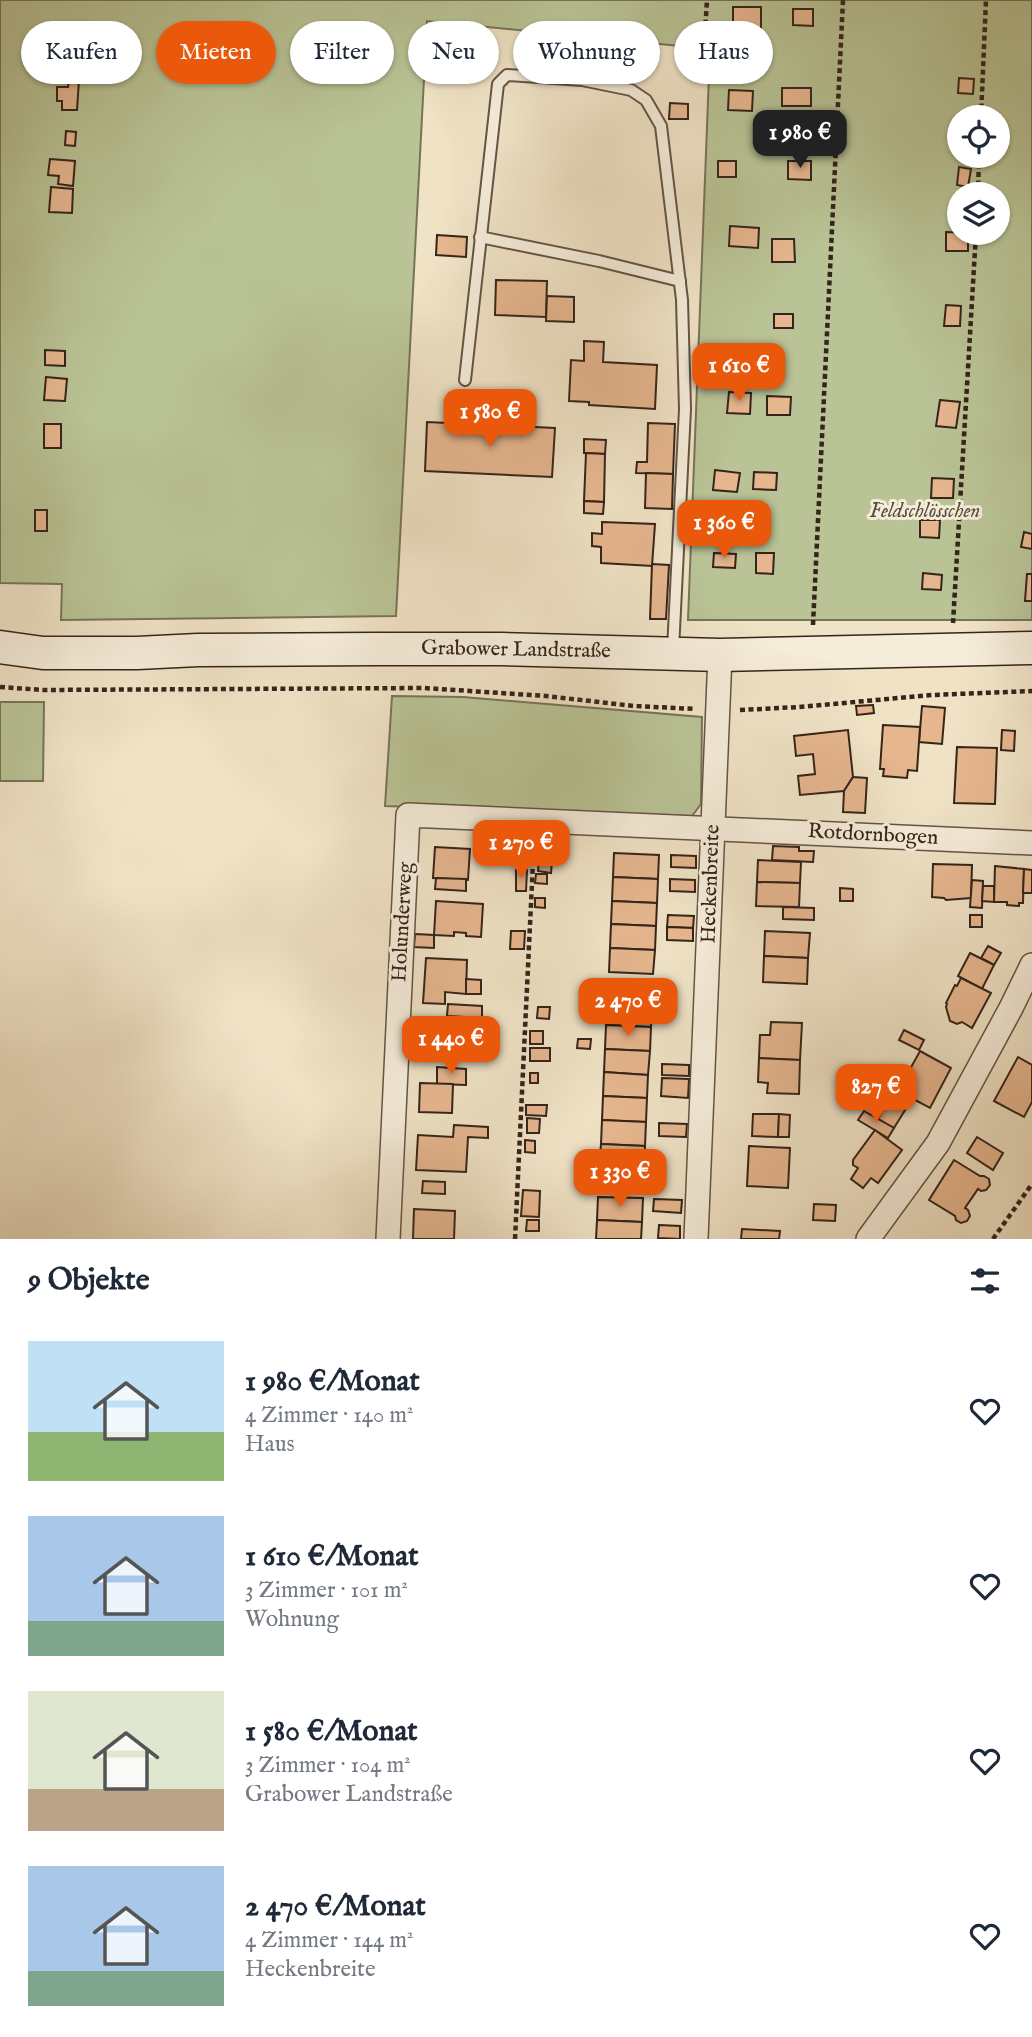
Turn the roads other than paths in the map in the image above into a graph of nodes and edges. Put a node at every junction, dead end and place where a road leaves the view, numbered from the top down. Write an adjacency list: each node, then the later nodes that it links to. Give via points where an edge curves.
1 (480, 237): 2 (lane); 2 (lane, via 498,83 507,75 582,80 631,90 646,100 661,126); 3 (lane)
2 (680, 281): 6 (lane, via 685,409)
3 (465, 380)
4 (0, 646): 6 (main road, Grabower Landstraße, via 43,653 389,649)
5 (1032, 648): 7 (main road, Grabower Landstraße)
6 (673, 653): 7 (main road, Grabower Landstraße)
7 (720, 654): 9 (street, Heckenbreite)
8 (408, 815): 9 (street, Rotdornbogen); 12 (street, Holunderweg)
9 (713, 828): 10 (street, Rotdornbogen); 13 (street, Heckenbreite)
10 (1032, 843)
11 (1032, 965): 14 (street, via 938,1143)
12 (388, 1239)
13 (696, 1239)
14 (869, 1239)

